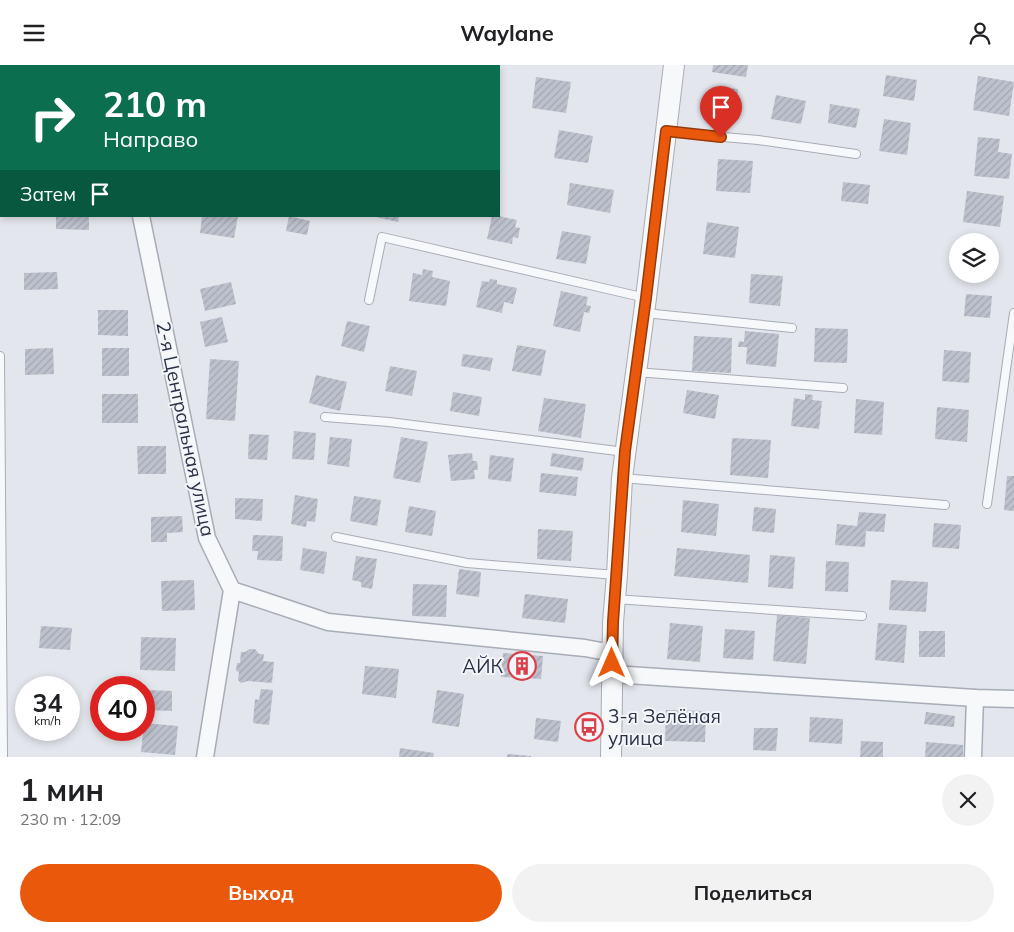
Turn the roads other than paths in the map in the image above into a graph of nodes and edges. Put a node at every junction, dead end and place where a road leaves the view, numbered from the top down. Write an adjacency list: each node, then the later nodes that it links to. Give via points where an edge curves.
1 (674, 65): 2 (street)
2 (666, 131): 3 (lane); 6 (street)
3 (856, 153)
4 (141, 217): 20 (street, 2-я Центральная улица, via 207,538)
5 (369, 300): 6 (lane, via 382,237)
6 (645, 306): 8 (lane); 10 (street)
7 (1014, 313): 16 (lane)
8 (792, 328)
9 (0, 356): 14 (lane)
10 (636, 372): 11 (lane); 13 (street)
11 (843, 388)
12 (325, 417): 13 (lane)
13 (625, 451): 15 (street)
14 (1, 469): 27 (lane)
15 (622, 478): 17 (lane); 19 (street)
16 (987, 504)
17 (945, 505)
18 (336, 537): 19 (lane, via 468,563)
19 (617, 575): 21 (street)
20 (232, 590): 23 (street, via 328,622); 28 (street)
21 (615, 599): 22 (lane); 23 (street)
22 (862, 616)
23 (612, 653): 24 (street)
24 (613, 674): 25 (street); 29 (street)
25 (975, 698): 26 (street); 30 (street)
26 (1014, 699)
27 (3, 757)
28 (205, 757)
29 (611, 757)
30 (973, 757)

